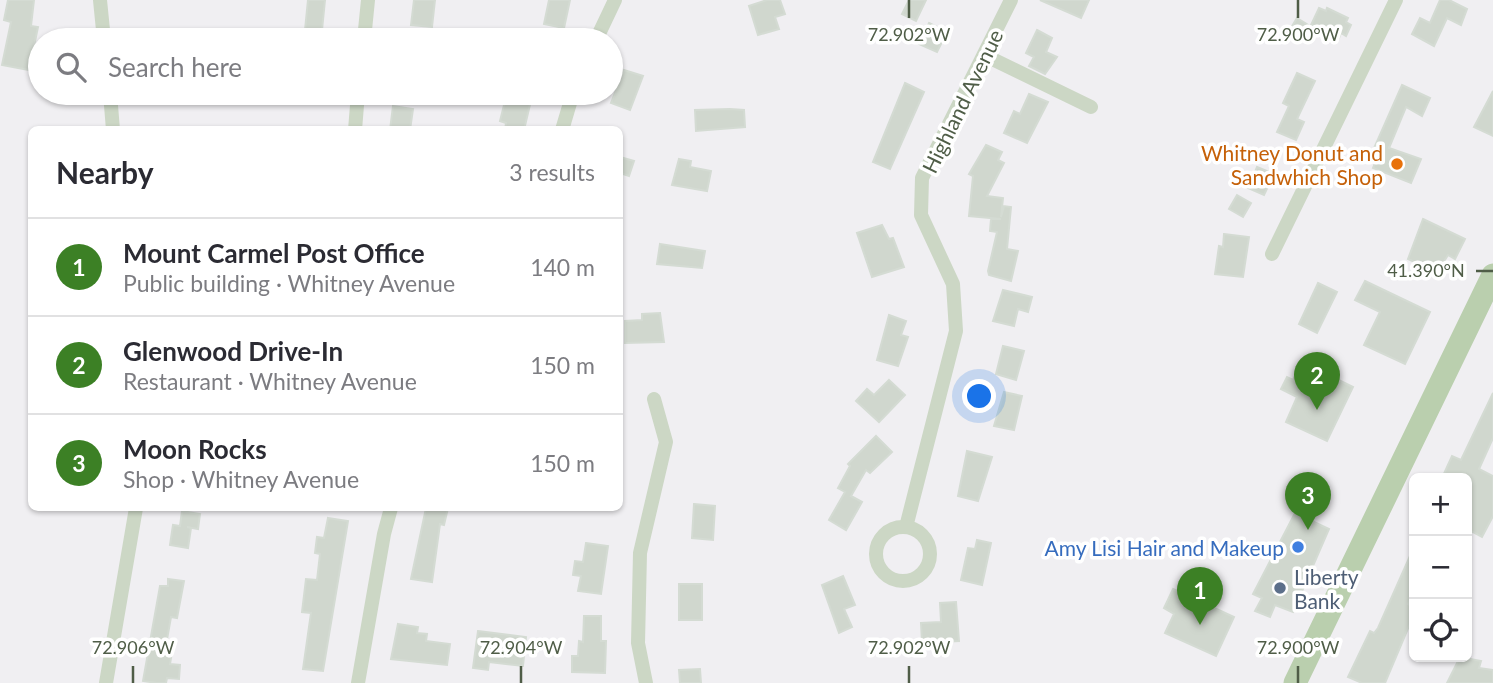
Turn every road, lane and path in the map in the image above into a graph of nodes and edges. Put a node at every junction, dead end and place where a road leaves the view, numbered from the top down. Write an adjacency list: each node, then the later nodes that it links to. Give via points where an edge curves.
1 (100, 0): 6 (street)
2 (368, 0): 7 (street)
3 (615, 0): 8 (street)
4 (1011, 0): 9 (street, Highland Avenue)
5 (1396, 0): 17 (street)
6 (103, 28)
7 (364, 28)
8 (602, 28)
9 (984, 55): 13 (street); 22 (street, Highland Avenue, via 922,178 921,215 953,285 956,331)
10 (111, 105): 14 (street)
11 (357, 105): 15 (street)
12 (569, 105): 16 (street)
13 (1091, 107)
14 (113, 126)
15 (355, 126)
16 (563, 126)
17 (1272, 254)
18 (1493, 275): 26 (main road)
19 (654, 399): 25 (street, via 666,442 640,553 638,643)
20 (135, 511): 23 (street)
21 (390, 511): 24 (street)
22 (906, 527)
23 (106, 683)
24 (358, 683)
25 (646, 683)
26 (1295, 683)

